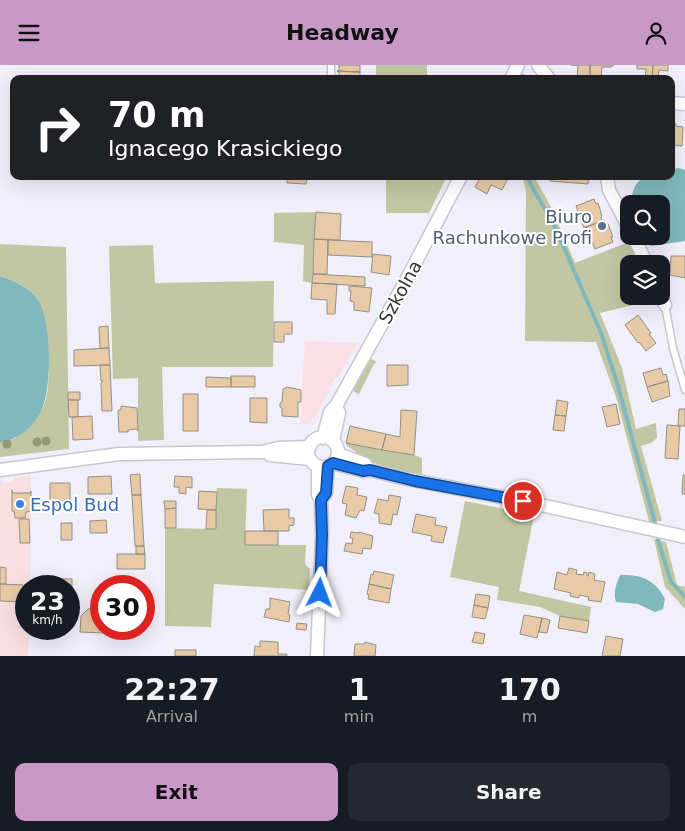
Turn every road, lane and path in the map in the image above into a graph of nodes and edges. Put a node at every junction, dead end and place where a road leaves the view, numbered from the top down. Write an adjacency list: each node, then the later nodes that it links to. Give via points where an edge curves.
1 (538, 65): 2 (street)
2 (546, 75)
3 (459, 180): 8 (street, Szkolna, via 336,406 339,413)
4 (608, 180): 5 (street)
5 (620, 211)
6 (664, 305): 7 (lane)
7 (685, 390)
8 (328, 439): 9 (street, via 336,446); 9 (street, via 314,441)
9 (323, 459): 10 (street, via 262,452 119,453); 11 (street, via 363,471 523,501); 12 (street, via 318,495 322,535)
10 (0, 470)
11 (685, 537)
12 (317, 656)

